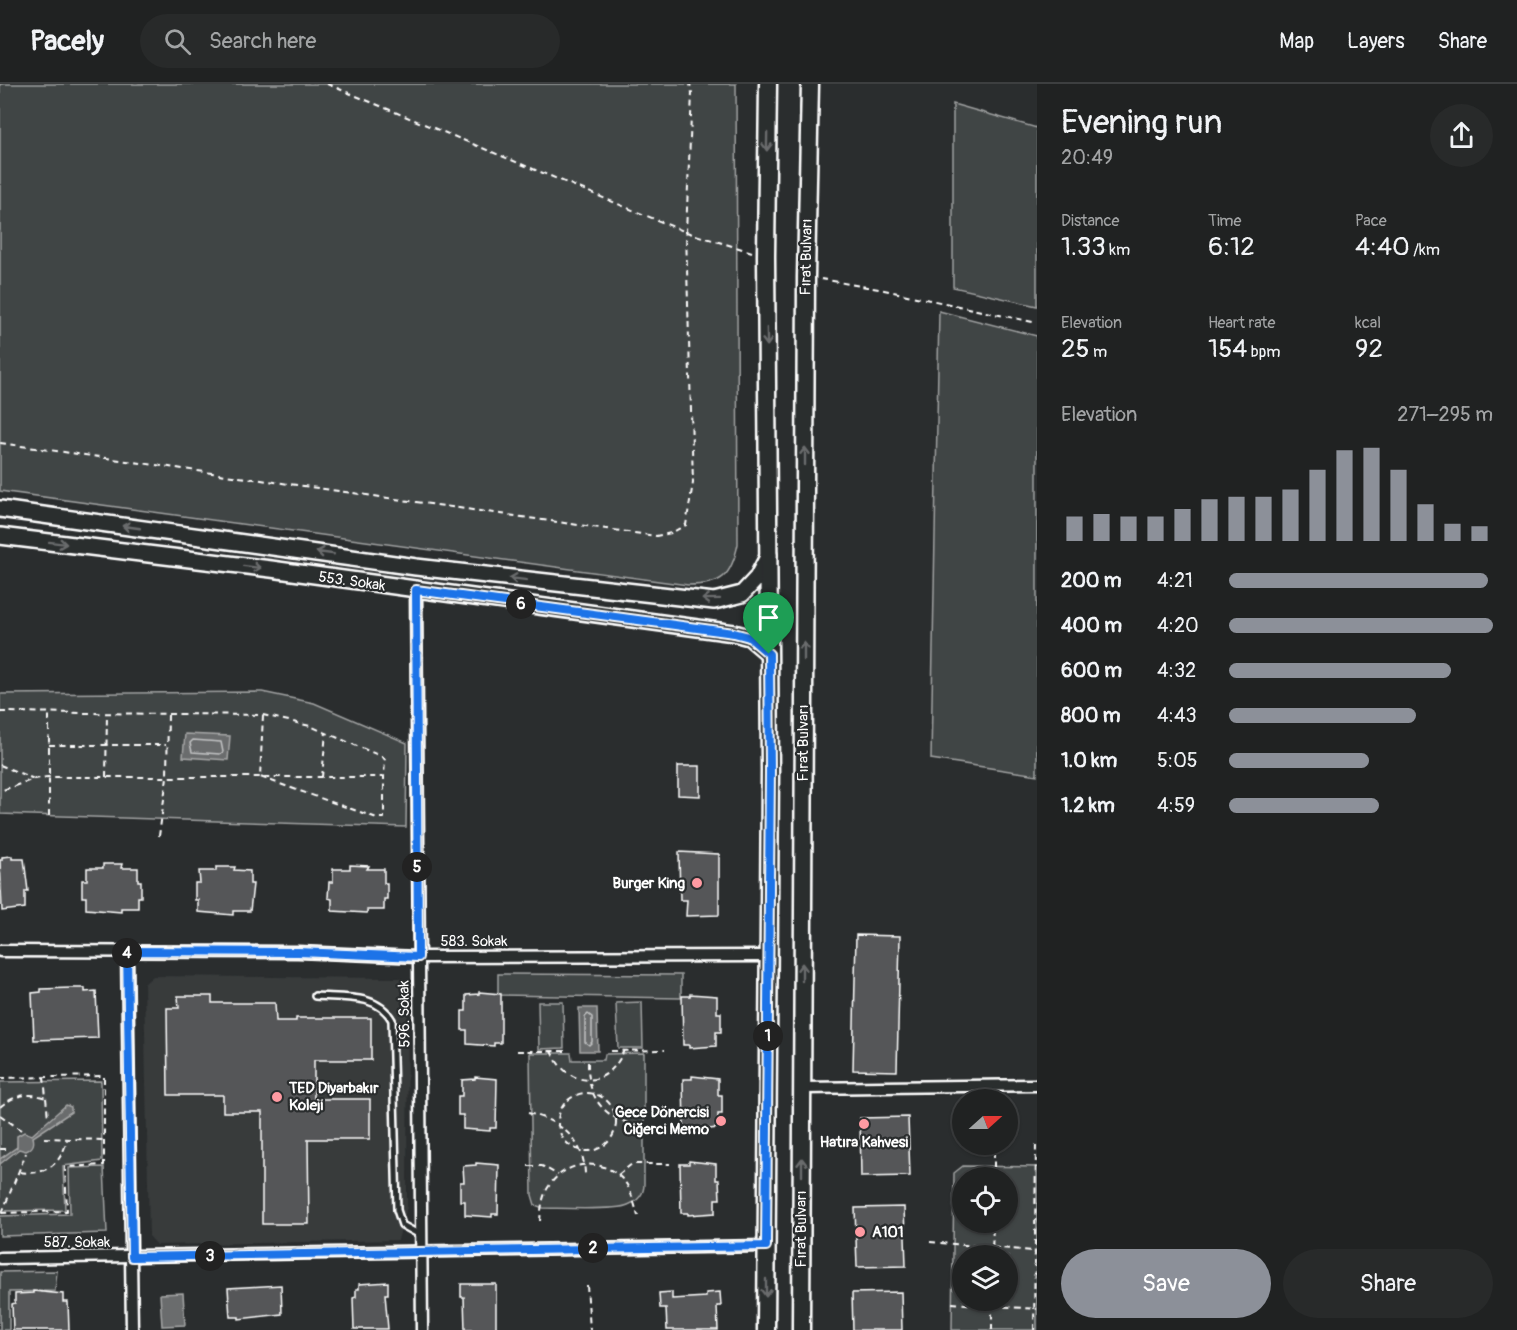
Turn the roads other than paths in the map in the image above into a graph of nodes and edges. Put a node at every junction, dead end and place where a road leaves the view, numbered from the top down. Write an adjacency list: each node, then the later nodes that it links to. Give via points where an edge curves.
1 (768, 84): 5 (main road, one-way to 5)
2 (810, 84): 14 (main road, Fırat Bulvarı, one-way to 2)
3 (0, 509): 5 (main road, one-way to 3, via 757,578 742,594 714,601 416,567)
4 (0, 536): 6 (main road, 553. Sokak, one-way to 6)
5 (769, 555): 7 (main road)
6 (416, 590): 7 (main road, 553. Sokak, via 734,633 749,637); 11 (street, 596. Sokak)
7 (769, 654): 10 (main road)
8 (0, 951): 9 (street, 583. Sokak)
9 (127, 951): 11 (street, 583. Sokak); 18 (street)
10 (769, 956): 11 (street, 583. Sokak); 16 (main road)
11 (418, 957): 15 (street, 596. Sokak)
12 (315, 996): 15 (lane, via 370,1000 387,1010 392,1020 397,1210 402,1225)
13 (1037, 1085): 14 (street)
14 (802, 1088): 23 (main road, Fırat Bulvarı, one-way to 14)
15 (421, 1236): 17 (street, 596. Sokak)
16 (766, 1246): 17 (street, 587. Sokak); 22 (main road, one-way to 22)
17 (421, 1253): 18 (street, 587. Sokak); 21 (street, 596. Sokak)
18 (132, 1257): 19 (street, 587. Sokak); 20 (street)
19 (0, 1258)
20 (132, 1330)
21 (422, 1330)
22 (766, 1330)
23 (801, 1330)

